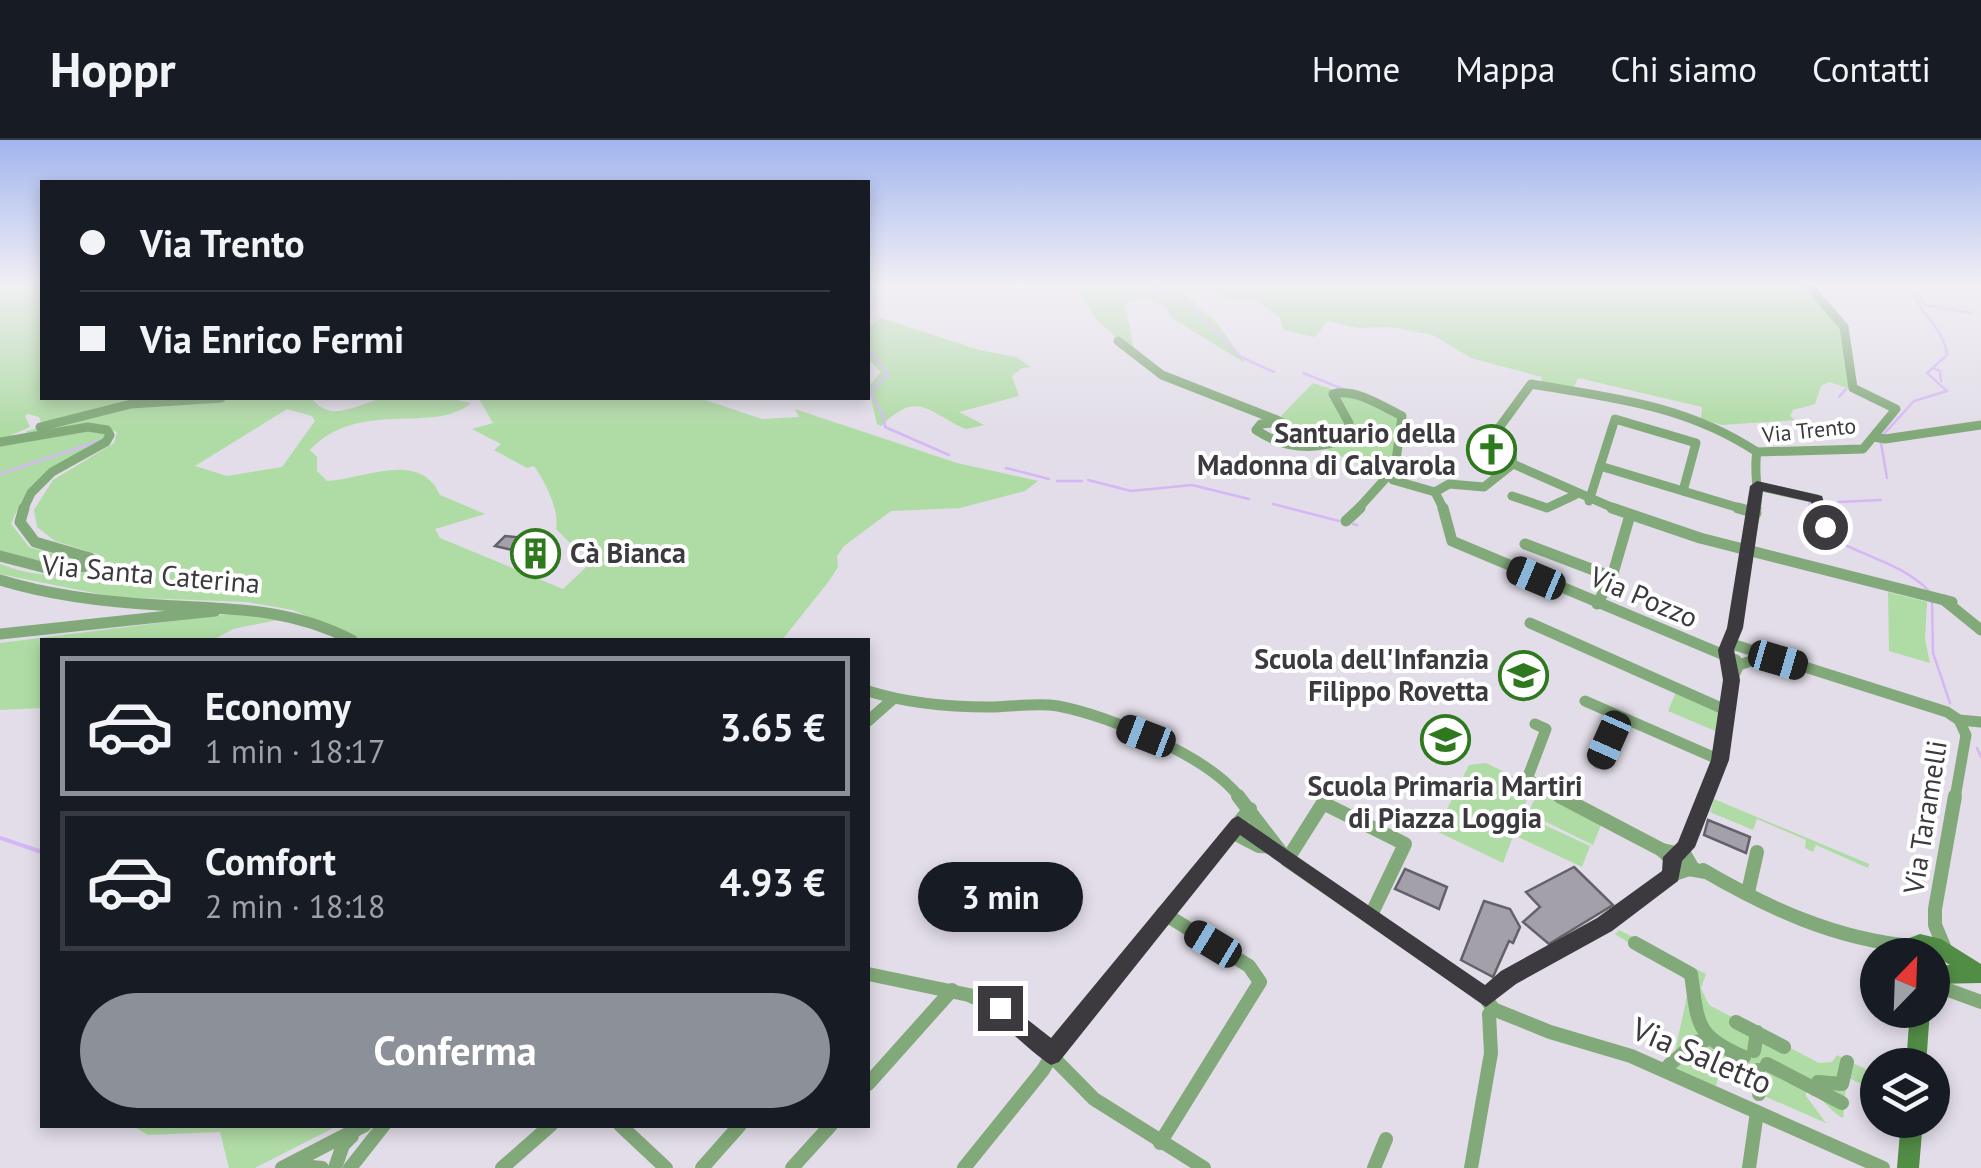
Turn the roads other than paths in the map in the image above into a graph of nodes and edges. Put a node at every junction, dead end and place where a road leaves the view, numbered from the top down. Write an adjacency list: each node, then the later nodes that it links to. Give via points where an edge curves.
1 (1845, 333): 8 (street, Via Trento, via 1853,388 1896,409)
2 (1118, 341): 13 (street, via 1162,375 1279,421 1256,430 1282,442 1317,448 1345,438 1349,423 1336,392 1381,404 1402,416)
3 (1628, 399): 5 (street)
4 (158, 400): 7 (street, via 21,431)
5 (1640, 403): 10 (street, via 1719,426); 11 (street, via 1531,384 1489,430)
6 (1981, 425): 8 (street)
7 (15, 438): 9 (street); 26 (street, Via Santa Caterina, via 88,427 107,430 113,439 55,470 22,510 20,522 36,542 90,561 74,571)
8 (1879, 438): 10 (street, Via Trento, via 1863,449)
9 (0, 442)
10 (1758, 452): 14 (street, Via Trento)
11 (1513, 464): 16 (street, via 1484,487 1449,484); 17 (street)
12 (1600, 466): 15 (street); 15 (street, via 1615,418 1696,443); 19 (street)
13 (1393, 480): 16 (street); 22 (street)
14 (1757, 486): 20 (street, Via Trento); 23 (street, Via Trento, via 1817,499)
15 (1683, 491): 20 (street)
16 (1435, 492): 29 (street, Via Pozzo, via 1452,541)
17 (1575, 495): 18 (street, via 1547,508); 19 (street)
18 (1512, 496)
19 (1589, 502): 21 (street)
20 (1756, 513): 25 (street, Via Trento)
21 (1630, 515): 25 (street); 27 (street)
22 (1346, 522)
23 (1825, 527)
24 (1525, 544): 27 (street)
25 (1743, 550): 32 (street, via 1945,600); 35 (street, Via Trento)
26 (0, 556)
27 (1612, 577): 29 (street)
28 (0, 580): 30 (street, Via Santa Caterina, via 88,598)
29 (1598, 604): 35 (street, Via Pozzo, via 1701,648)
30 (244, 605): 33 (street); 34 (street, Via Santa Caterina, via 287,612)
31 (1530, 622): 40 (street)
32 (1981, 630)
33 (0, 634)
34 (347, 638)
35 (1737, 655): 36 (street); 36 (street); 44 (street, via 1778,660)
36 (1732, 680): 40 (street)
37 (870, 692): 38 (street); 41 (street)
38 (894, 698): 41 (street); 49 (street, Via Saletto, via 1073,710 1196,759)
39 (1585, 701): 42 (street)
40 (1728, 710): 47 (street)
41 (879, 711): 43 (street)
42 (1619, 717): 47 (street); 48 (street)
43 (870, 719)
44 (1959, 720): 45 (street); 58 (street, Via Taramelli, via 1966,735)
45 (1981, 722)
46 (1535, 724): 54 (street, via 1546,729 1527,778)
47 (1720, 760): 54 (street)
48 (1598, 763)
49 (1250, 809): 50 (street); 51 (street, Via Saletto)
50 (1235, 828): 51 (street, via 1259,846); 57 (street)
51 (1275, 847): 53 (street, Via Saletto)
52 (1757, 852): 55 (street)
53 (1287, 860): 56 (street, Via Saletto); 56 (street, via 1323,803 1405,844)
54 (1678, 860): 55 (street); 69 (street, via 1618,916 1509,978)
55 (1748, 892): 59 (street)
56 (1373, 910): 69 (street, Via Saletto)
57 (1163, 913): 74 (street); 89 (street, via 1258,974 1257,990)
58 (1934, 925): 60 (street, Via Taramelli); 61 (street, Via Taramelli)
59 (1860, 938)
60 (1921, 938)
61 (1936, 938)
62 (1635, 943): 72 (street, via 1691,974 1694,1020)
63 (1980, 974): 64 (street)
64 (1950, 975)
65 (870, 976): 67 (street)
66 (1950, 982): 68 (street)
67 (952, 990): 74 (street, via 1000,1008); 77 (street)
68 (1981, 1002)
69 (1489, 1003): 79 (street, Via Saletto, via 1550,1032); 92 (street, via 1493,1038)
70 (1736, 1022): 71 (street)
71 (1756, 1032): 72 (street, via 1749,1054); 73 (street)
72 (1706, 1040): 76 (street)
73 (1784, 1046)
74 (1051, 1054): 89 (street, via 1083,1089); 99 (street)
75 (1847, 1062): 78 (street, via 1842,1084 1818,1082)
76 (1669, 1065)
77 (870, 1082)
78 (1815, 1089): 79 (street, via 1762,1067); 80 (street)
79 (1758, 1103): 102 (street); 103 (street, Via Saletto)
80 (1842, 1103)
81 (363, 1128): 90 (street)
82 (380, 1128): 90 (street)
83 (548, 1128): 95 (street)
84 (623, 1128): 96 (street)
85 (737, 1128): 97 (street)
86 (828, 1128): 98 (street)
87 (1910, 1138): 104 (street)
88 (1386, 1139): 101 (street)
89 (1160, 1143): 100 (street)
90 (346, 1153): 91 (street); 94 (street)
91 (285, 1166): 93 (street)
92 (1475, 1166)
93 (322, 1168)
94 (335, 1168)
95 (502, 1168)
96 (666, 1168)
97 (702, 1168)
98 (792, 1168)
99 (964, 1168)
100 (1204, 1168)
101 (1374, 1168)
102 (1749, 1168)
103 (1884, 1168)
104 (1908, 1168)

